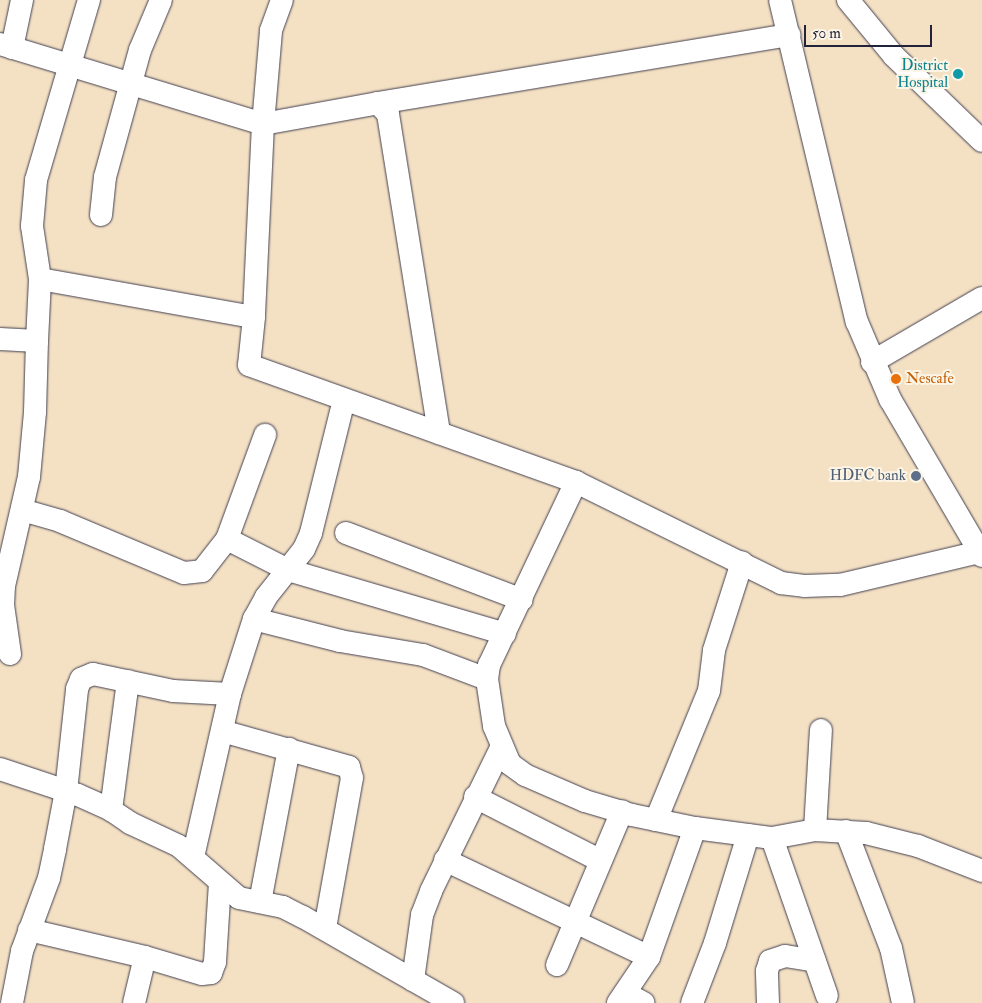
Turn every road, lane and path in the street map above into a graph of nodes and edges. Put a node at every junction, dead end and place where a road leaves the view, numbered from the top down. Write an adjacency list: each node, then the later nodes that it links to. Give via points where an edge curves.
1 (22, 0): 8 (street)
2 (89, 0): 9 (street)
3 (161, 0): 10 (street, via 140,50)
4 (282, 0): 12 (street, via 272,32)
5 (780, 0): 7 (street)
6 (848, 0): 13 (street, via 894,56)
7 (789, 35): 11 (street); 20 (street, via 857,322)
8 (6, 46): 9 (street)
9 (68, 64): 10 (street); 15 (street, via 32,205)
10 (132, 84): 12 (street); 14 (street, via 105,176)
11 (378, 103): 12 (street); 22 (street, via 388,114)
12 (263, 124): 17 (street)
13 (982, 140)
14 (101, 216)
15 (40, 279): 17 (street); 19 (street)
16 (982, 298): 20 (street)
17 (254, 317): 21 (street, via 249,365)
18 (0, 339): 19 (street)
19 (37, 341): 25 (street, via 35,412)
20 (872, 362): 28 (street, via 894,406)
21 (344, 400): 22 (street); 30 (street, via 311,533 304,549)
22 (439, 433): 24 (street)
23 (265, 435): 27 (street)
24 (576, 482): 29 (street); 31 (street)
25 (22, 510): 27 (street, via 60,521 184,573 202,572); 34 (street, via 4,586 3,605)
26 (346, 533): 31 (street)
27 (226, 539): 30 (street)
28 (981, 554): 29 (street, via 862,582 822,587 781,583)
29 (742, 562): 47 (street, via 714,650 709,691)
30 (288, 570): 32 (street, via 266,596); 33 (street)
31 (522, 600): 33 (street)
32 (254, 619): 35 (street, via 340,641 423,655); 37 (street)
33 (506, 634): 35 (street, via 489,665)
34 (10, 654)
35 (486, 679): 40 (street)
36 (128, 682): 37 (street, via 173,691); 43 (street, via 93,674 81,680 77,689); 45 (street)
37 (230, 694): 39 (street)
38 (820, 730): 49 (street)
39 (222, 731): 41 (street); 53 (street)
40 (501, 748): 44 (street); 46 (street, via 510,764 525,775 585,801)
41 (289, 749): 58 (street); 60 (street, via 344,764 352,773)
42 (0, 770): 43 (street)
43 (66, 791): 45 (street); 61 (street, via 49,878)
44 (475, 797): 54 (street); 55 (street)
45 (111, 810): 53 (street)
46 (622, 811): 47 (street); 55 (street)
47 (656, 820): 48 (street)
48 (695, 828): 51 (street); 63 (street)
49 (815, 830): 50 (street); 52 (street)
50 (846, 831): 56 (street, via 888,837); 74 (street, via 890,948)
51 (748, 835): 52 (street); 72 (street, via 715,942)
52 (772, 838): 64 (street)
53 (193, 857): 57 (street)
54 (445, 860): 59 (street); 66 (street, via 422,915)
55 (599, 860): 59 (street)
56 (982, 871)
57 (220, 882): 58 (street, via 238,898); 62 (street, via 215,962 211,973 202,974)
58 (260, 902): 60 (street, via 283,908)
59 (576, 920): 63 (street); 65 (street)
60 (325, 928): 66 (street)
61 (29, 930): 62 (street); 69 (street)
62 (145, 957): 70 (street)
63 (650, 957): 68 (street)
64 (815, 961): 67 (street); 73 (street, via 785,956 770,961 767,971)
65 (557, 965)
66 (412, 980): 71 (street)
67 (827, 996)
68 (629, 1000)
69 (12, 1003)
70 (134, 1003)
71 (453, 1003)
72 (692, 1003)
73 (768, 1003)
74 (904, 1003)

